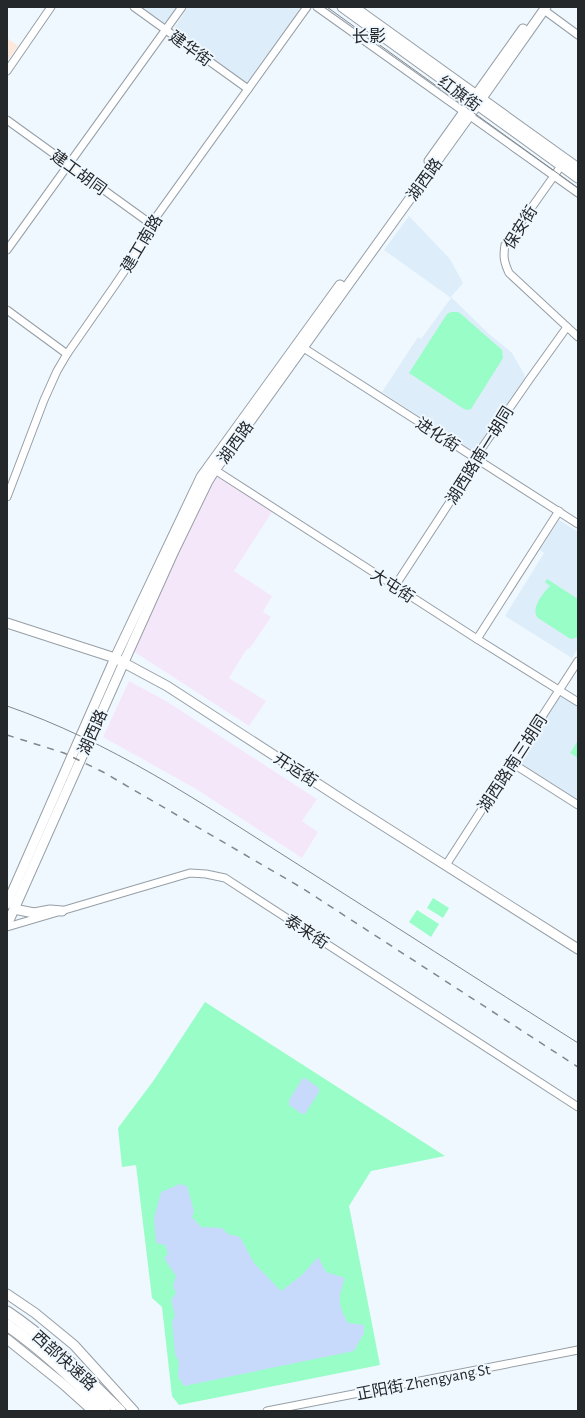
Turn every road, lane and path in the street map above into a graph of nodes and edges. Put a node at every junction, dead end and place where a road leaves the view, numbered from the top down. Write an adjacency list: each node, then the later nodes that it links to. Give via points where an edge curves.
1 (51, 7): 11 (street)
2 (134, 7): 9 (street, 建华街)
3 (182, 7): 9 (street)
4 (307, 7): 12 (street, 建工南路)
5 (317, 7): 14 (street)
6 (342, 7): 13 (main road, 红旗街)
7 (354, 7): 13 (main road, 红旗街)
8 (543, 8): 10 (street); 13 (main road, 湖西路)
9 (166, 30): 12 (street, 建华街); 16 (street)
10 (578, 35)
11 (7, 71)
12 (248, 89): 22 (street, 建工南路)
13 (477, 100): 14 (main road, 湖西路); 17 (main road, 红旗街); 18 (main road, 红旗街)
14 (467, 113): 19 (street); 27 (main road, 湖西路)
15 (7, 120): 16 (street, 建工胡同)
16 (69, 164): 22 (street, 建工胡同); 23 (street)
17 (561, 166): 19 (street, 保安街); 20 (main road, 红旗街)
18 (578, 168)
19 (554, 176): 21 (street); 25 (street, 保安街, via 505,245 503,255 509,272)
20 (578, 178)
21 (578, 193)
22 (151, 224): 28 (street, 建工南路, via 134,257)
23 (7, 250)
24 (7, 310): 28 (street)
25 (567, 327): 26 (street, 保安街); 29 (street, 湖西路南一胡同)
26 (578, 337)
27 (300, 345): 29 (street, 进化街); 30 (main road, 湖西路)
28 (67, 354): 31 (street, 建工南路, via 44,400)
29 (476, 459): 32 (street, 进化街); 34 (street, 湖西路南一胡同)
30 (211, 468): 34 (street, 大屯街); 37 (main road, 湖西路, via 201,477); 39 (main road, 湖西路)
31 (7, 497)
32 (558, 512): 33 (street, 进化街); 36 (street)
33 (578, 524)
34 (395, 586): 36 (street, 大屯街)
35 (7, 623): 37 (main road, 开运街)
36 (477, 639): 40 (street, 大屯街)
37 (115, 658): 39 (main road, 开运街); 45 (main road, 湖西路)
38 (578, 661): 40 (street, 湖西路南三胡同)
39 (124, 662): 44 (main road, 开运街, via 167,686); 45 (main road, 湖西路)
40 (559, 690): 41 (street, 大屯街); 42 (street, 湖西路南三胡同)
41 (578, 702)
42 (512, 763): 43 (street); 44 (street, 湖西路南三胡同)
43 (578, 805)
44 (446, 865): 48 (main road, 开运街)
45 (9, 907): 46 (main road, via 34,913); 47 (main road, 湖西路)
46 (62, 911): 47 (street, 泰来街); 50 (street, 泰来街, via 190,873 225,878)
47 (7, 926)
48 (576, 947): 49 (main road, 开运街)
49 (578, 952)
50 (578, 1107)
51 (7, 1294): 59 (main road, via 74,1345)
52 (7, 1312): 58 (highway, 西部快速路, via 64,1357)
53 (7, 1325): 57 (highway, 西部快速路, via 55,1362)
54 (7, 1339): 56 (main road)
55 (578, 1350): 60 (street, 正阳街 Zhengyang St)
56 (93, 1411)
57 (105, 1411)
58 (120, 1411)
59 (134, 1411)
60 (267, 1411)

